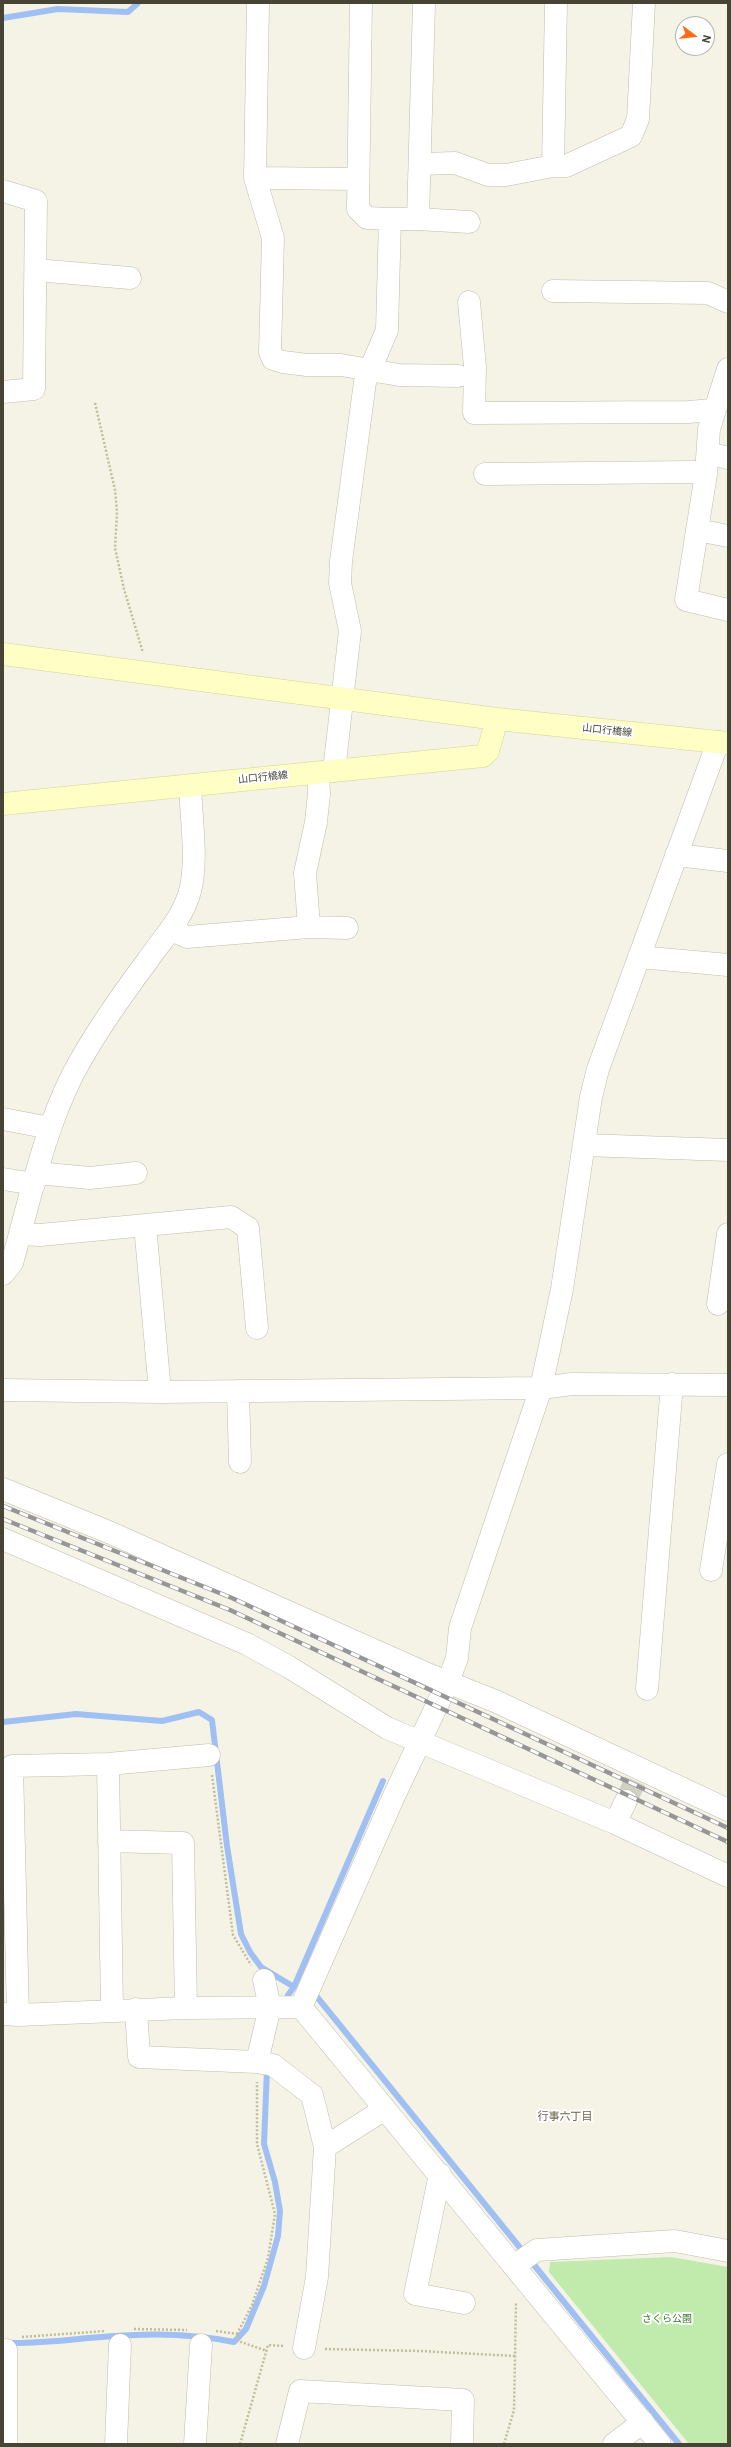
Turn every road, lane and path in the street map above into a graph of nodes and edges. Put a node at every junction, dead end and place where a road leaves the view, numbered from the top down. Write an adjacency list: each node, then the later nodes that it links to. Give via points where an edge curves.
1 (258, 3): 8 (street)
2 (361, 3): 9 (street)
3 (424, 3): 6 (street)
4 (556, 3): 7 (street)
5 (644, 3): 7 (street, via 638,119 631,136 566,166)
6 (420, 164): 7 (street, via 455,163 488,175 506,175); 12 (street)
7 (553, 166)
8 (255, 178): 9 (street); 19 (street, via 273,238 270,352 273,359)
9 (358, 179): 11 (street, via 358,209 367,218)
10 (3, 191): 14 (street, via 36,201)
11 (390, 219): 12 (street); 19 (street, via 387,330 385,340)
12 (418, 219): 13 (street)
13 (468, 222)
14 (36, 270): 15 (street); 22 (street, via 34,389)
15 (130, 278)
16 (553, 291): 18 (street, via 708,293)
17 (469, 302): 24 (street, via 474,367 474,413)
18 (728, 302)
19 (370, 369): 21 (street, via 399,375); 32 (street, via 365,382 340,573 350,631)
20 (727, 375): 24 (street)
21 (458, 376)
22 (3, 392)
23 (95, 403): 31 (path, via 115,490 115,548 124,589)
24 (714, 410): 25 (street, via 709,429)
25 (714, 462): 26 (street, via 694,472); 27 (street)
26 (485, 474)
27 (697, 530): 28 (street); 29 (street, via 686,600)
28 (728, 536)
29 (728, 610)
30 (3, 654): 32 (main road, 山口行橋線)
31 (144, 655)
32 (342, 699): 33 (main road, 山口行橋線); 35 (street)
33 (497, 719): 34 (main road, 山口行橋線); 35 (main road, 山口行橋線, via 488,751 483,756)
34 (725, 737): 38 (street)
35 (326, 772): 36 (main road, 山口行橋線); 40 (street, via 319,794 305,873)
36 (190, 786): 37 (main road, 山口行橋線); 42 (street, via 193,879 185,906)
37 (3, 804)
38 (676, 855): 39 (street); 43 (street)
39 (728, 862)
40 (309, 927): 41 (street); 42 (street, via 187,937)
41 (347, 928)
42 (171, 930): 46 (street, via 122,995 84,1055 64,1092)
43 (639, 957): 44 (street); 47 (street, via 598,1068)
44 (728, 966)
45 (3, 1119): 46 (street)
46 (50, 1128): 51 (street)
47 (584, 1145): 48 (street); 60 (street, via 562,1289)
48 (728, 1150)
49 (136, 1173): 51 (street, via 90,1178)
50 (3, 1179): 51 (street)
51 (36, 1179): 53 (street)
52 (146, 1225): 53 (street, via 40,1235); 57 (street, via 231,1217 248,1228); 62 (street)
53 (20, 1234): 55 (street, via 12,1263)
54 (728, 1234): 56 (street)
55 (3, 1274)
56 (718, 1304)
57 (257, 1328)
58 (672, 1384): 59 (street); 60 (street, via 572,1384); 70 (street)
59 (728, 1385)
60 (541, 1388): 63 (street); 69 (street, via 460,1628 457,1658)
61 (3, 1390): 62 (street)
62 (160, 1392): 63 (street)
63 (238, 1392): 64 (street)
64 (240, 1462)
65 (728, 1464): 68 (street)
66 (3, 1489): 69 (street, via 111,1533)
67 (3, 1539): 71 (street, via 247,1644 289,1666 387,1728)
68 (711, 1570)
69 (448, 1682): 71 (street); 75 (street, via 495,1701 638,1775)
70 (647, 1689)
71 (421, 1741): 76 (street); 82 (street)
72 (209, 1755): 73 (street); 80 (path, via 233,1935 245,1958)
73 (108, 1764): 77 (street); 79 (street, via 12,1766)
74 (626, 1801): 76 (street)
75 (728, 1810)
76 (615, 1823): 78 (street)
77 (109, 1841): 83 (street, via 182,1843); 85 (street)
78 (728, 1876)
79 (9, 1918): 86 (street)
80 (264, 1980): 81 (street)
81 (270, 2007): 82 (street); 83 (street); 87 (street)
82 (301, 2007): 88 (street)
83 (186, 2008): 84 (street)
84 (136, 2009): 85 (street); 87 (street, via 139,2057)
85 (112, 2010): 86 (street)
86 (10, 2014)
87 (257, 2062): 89 (street, via 273,2065 312,2095); 98 (path, via 257,2144 275,2214 268,2258 252,2305 237,2334 241,2342)
88 (385, 2109): 89 (street); 90 (street)
89 (325, 2147): 96 (street, via 318,2277)
90 (440, 2174): 92 (street); 93 (street, via 415,2294)
91 (728, 2251): 92 (street, via 675,2241 537,2250)
92 (520, 2271): 99 (path); 100 (street)
93 (464, 2303)
94 (120, 2345): 102 (street)
95 (201, 2345): 103 (street)
96 (304, 2348): 98 (path, via 268,2344); 99 (path)
97 (6, 2350): 101 (street)
98 (267, 2351): 104 (path)
99 (515, 2356): 107 (path, via 514,2410)
100 (643, 2422): 108 (street); 109 (street)
101 (6, 2444)
102 (116, 2444)
103 (195, 2444)
104 (240, 2444)
105 (287, 2444): 106 (street, via 300,2391 463,2400)
106 (462, 2444)
107 (504, 2444)
108 (614, 2444)
109 (660, 2444)

